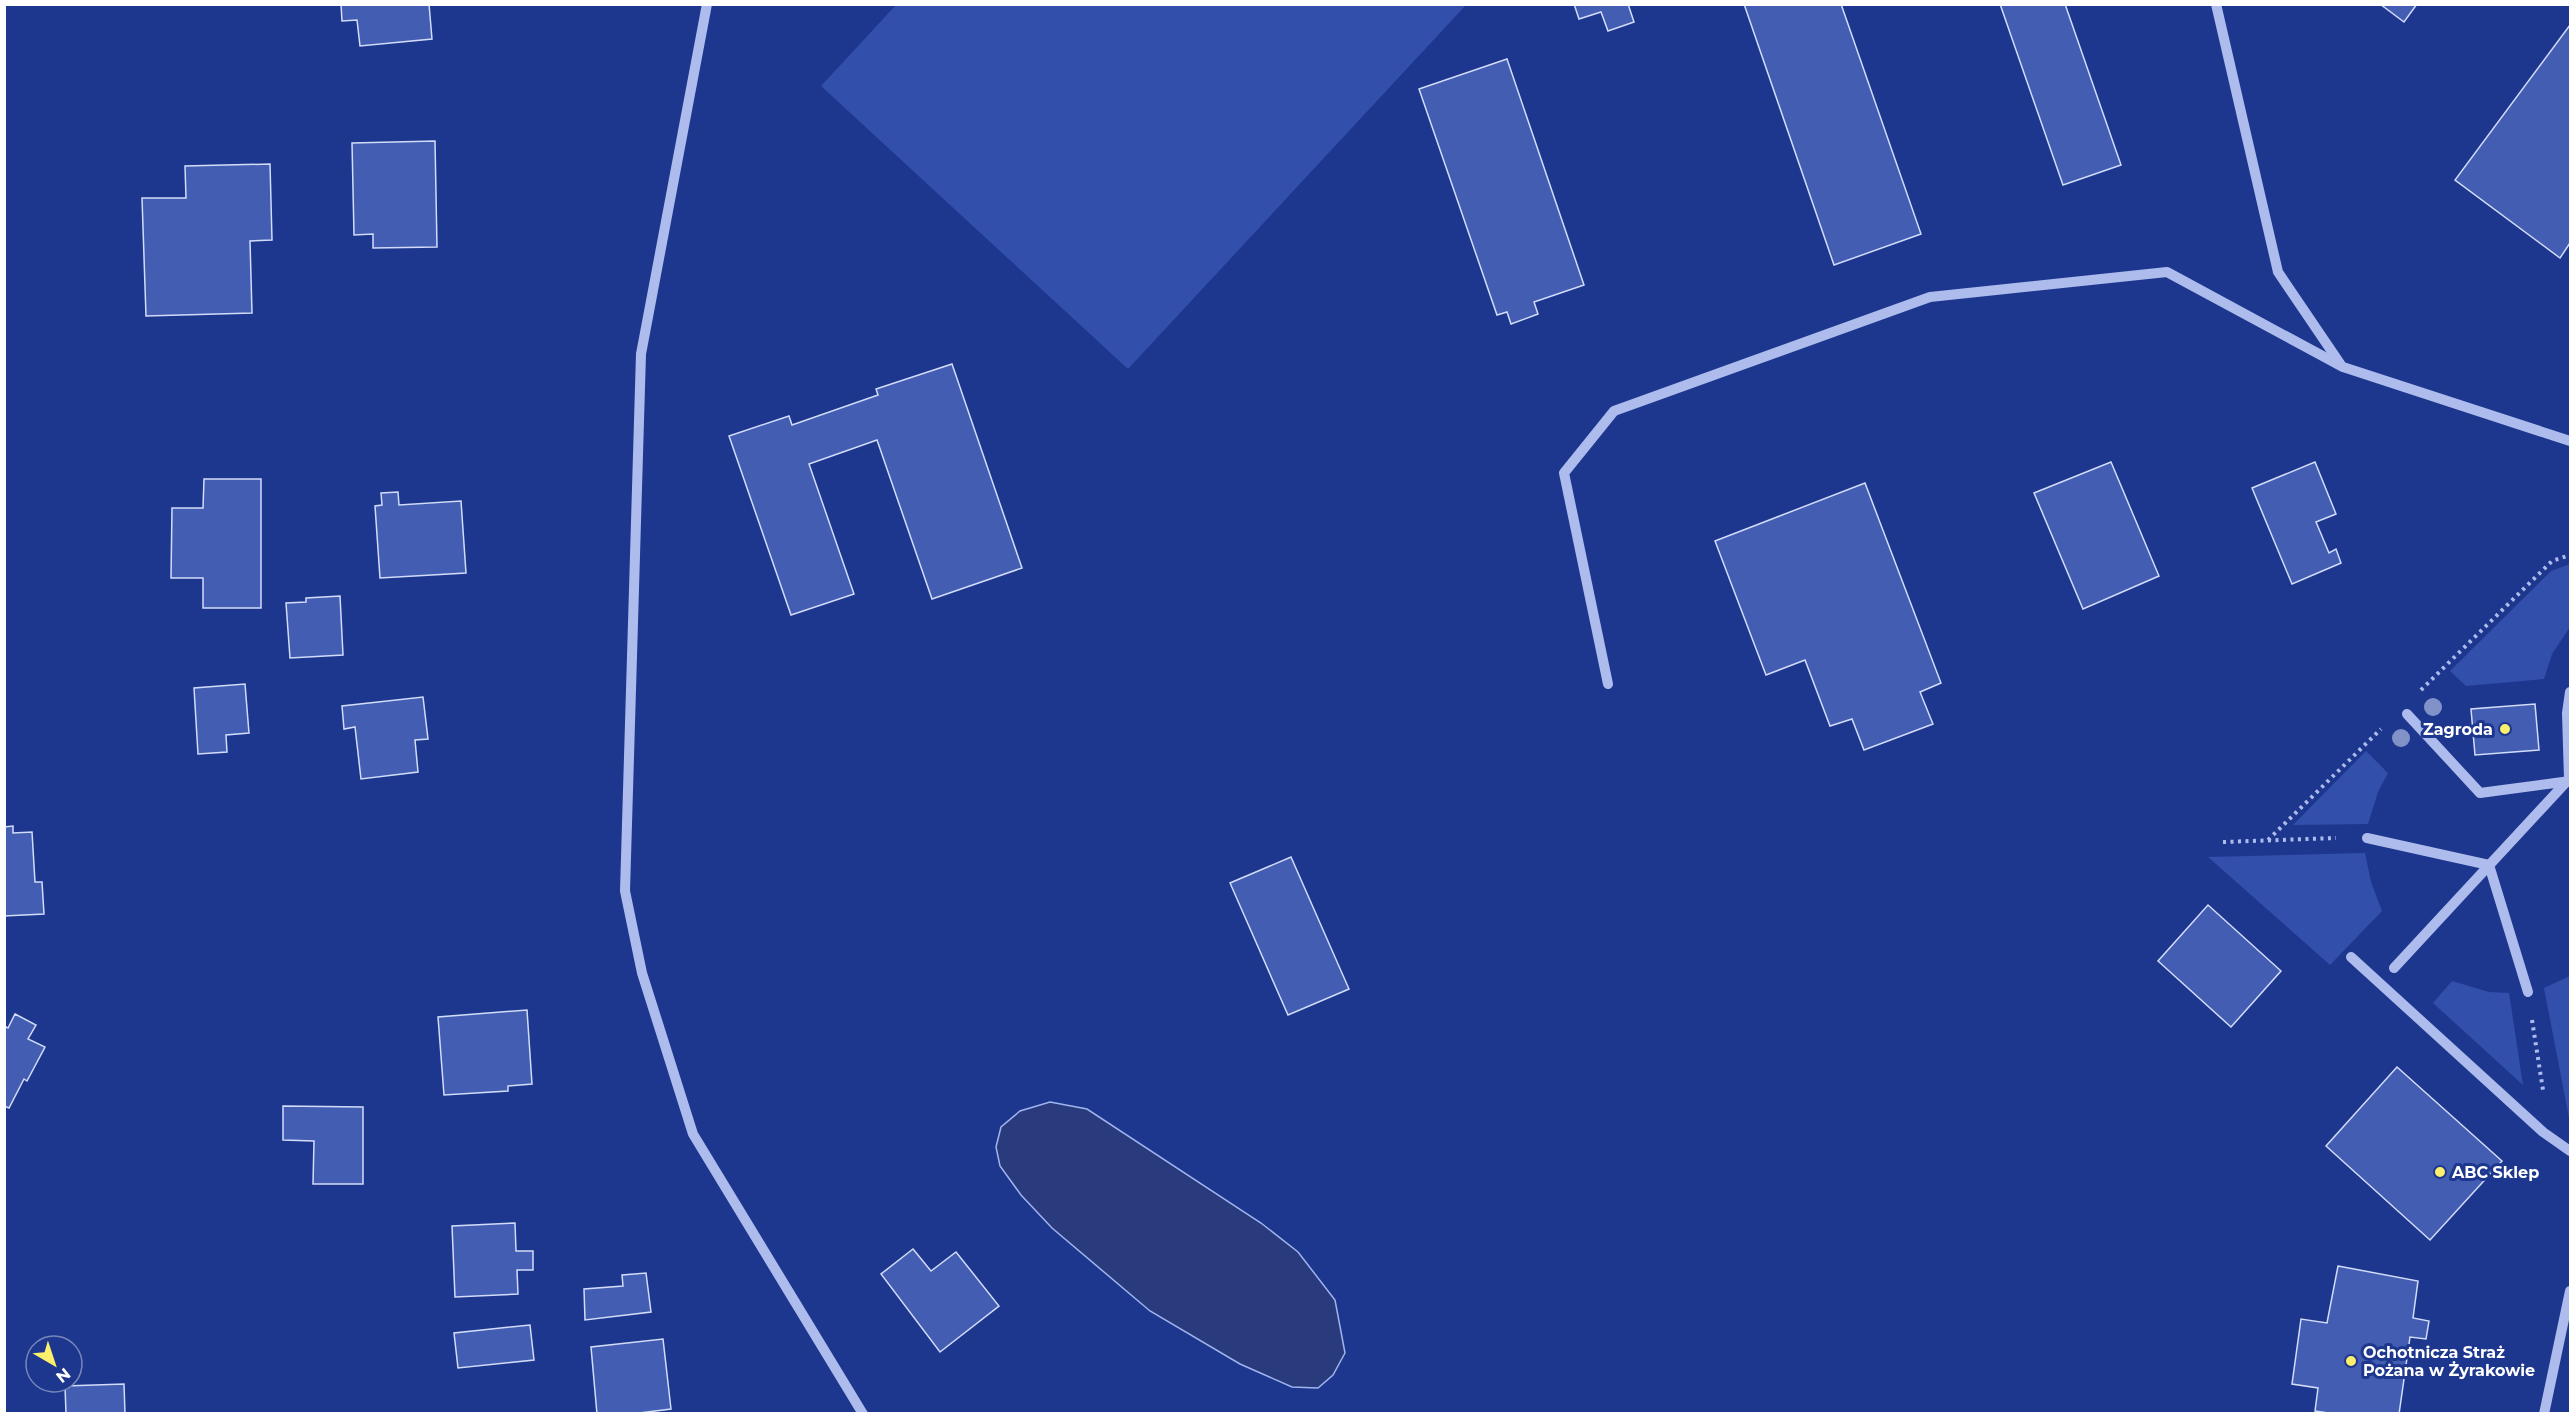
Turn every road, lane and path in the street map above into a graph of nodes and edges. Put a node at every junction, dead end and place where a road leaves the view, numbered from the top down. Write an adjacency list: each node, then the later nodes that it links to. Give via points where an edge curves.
1 (707, 4): 18 (street, via 641,354 625,891 642,973 693,1134)
2 (2216, 4): 3 (street, via 2278,272)
3 (2343, 367): 4 (street); 5 (street, via 2167,272 1930,297 1614,411 1564,473)
4 (2571, 441)
5 (1608, 684)
6 (2571, 692): 8 (street, via 2567,713)
7 (2407, 714): 8 (street, via 2480,793)
8 (2570, 780): 11 (street)
9 (2367, 838): 10 (path); 11 (street)
10 (2223, 843)
11 (2489, 865): 13 (street); 14 (street)
12 (2351, 957): 15 (street)
13 (2394, 968)
14 (2528, 992): 15 (path, via 2545,1101)
15 (2543, 1132): 16 (street)
16 (2571, 1151)
17 (2571, 1291): 19 (street)
18 (863, 1413)
19 (2544, 1413)

